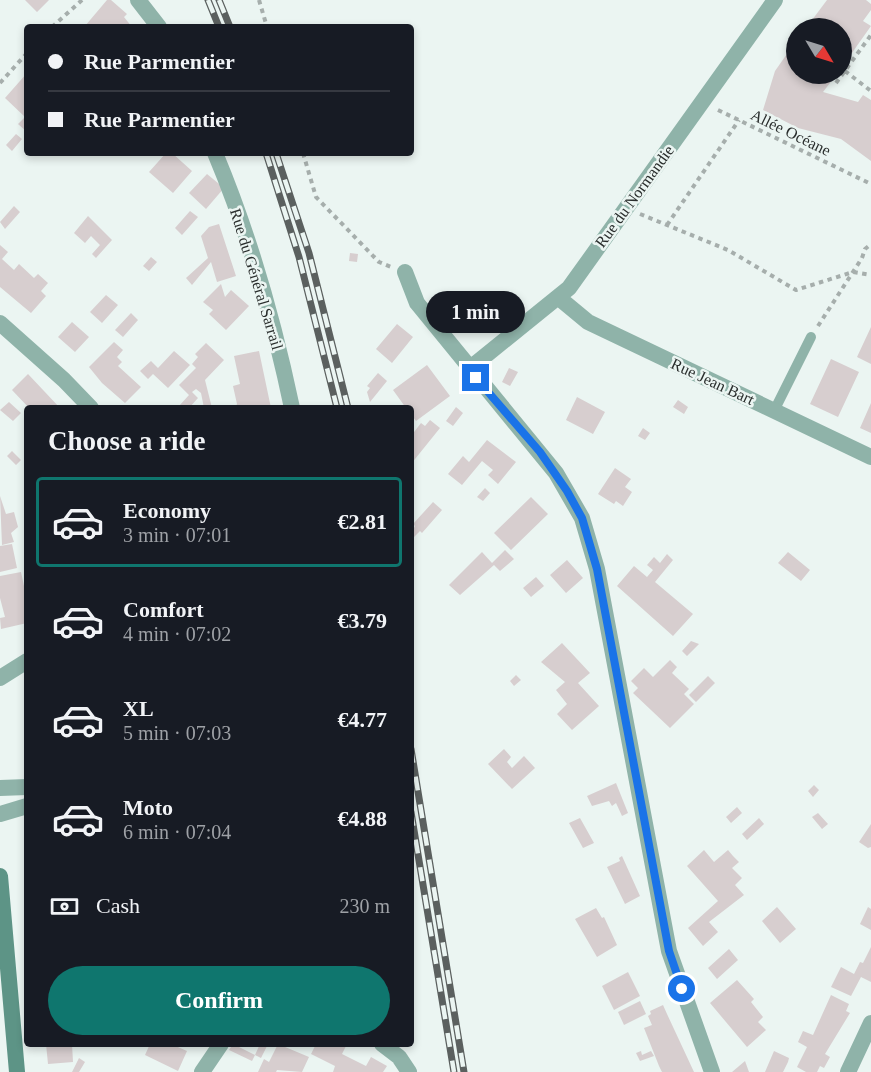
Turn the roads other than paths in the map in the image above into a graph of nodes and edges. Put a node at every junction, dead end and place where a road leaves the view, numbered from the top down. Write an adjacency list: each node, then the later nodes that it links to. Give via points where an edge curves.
1 (138, 0): 3 (street)
2 (775, 0): 6 (street, Rue du Normandie)
3 (157, 24)
4 (215, 156): 11 (street, Rue du Général Sarrail, via 230,191 280,352)
5 (405, 272): 9 (street, via 417,303)
6 (559, 298): 9 (street, Rue du Normandie); 12 (street, Rue Jean Bart, via 588,322)
7 (0, 323): 10 (street)
8 (811, 337): 12 (lane)
9 (469, 369): 27 (street, via 556,473 582,518 597,569 669,951)
10 (88, 405)
11 (291, 405)
12 (774, 411): 13 (street, Rue Jean Bart)
13 (871, 457)
14 (24, 663): 15 (street)
15 (0, 678)
16 (24, 786): 17 (street)
17 (0, 788)
18 (24, 807): 19 (street)
19 (0, 814)
20 (0, 876): 24 (main road)
21 (871, 1023): 28 (street)
22 (219, 1047): 25 (street)
23 (387, 1047): 26 (street)
24 (16, 1072)
25 (202, 1072)
26 (409, 1072)
27 (712, 1072)
28 (848, 1072)

